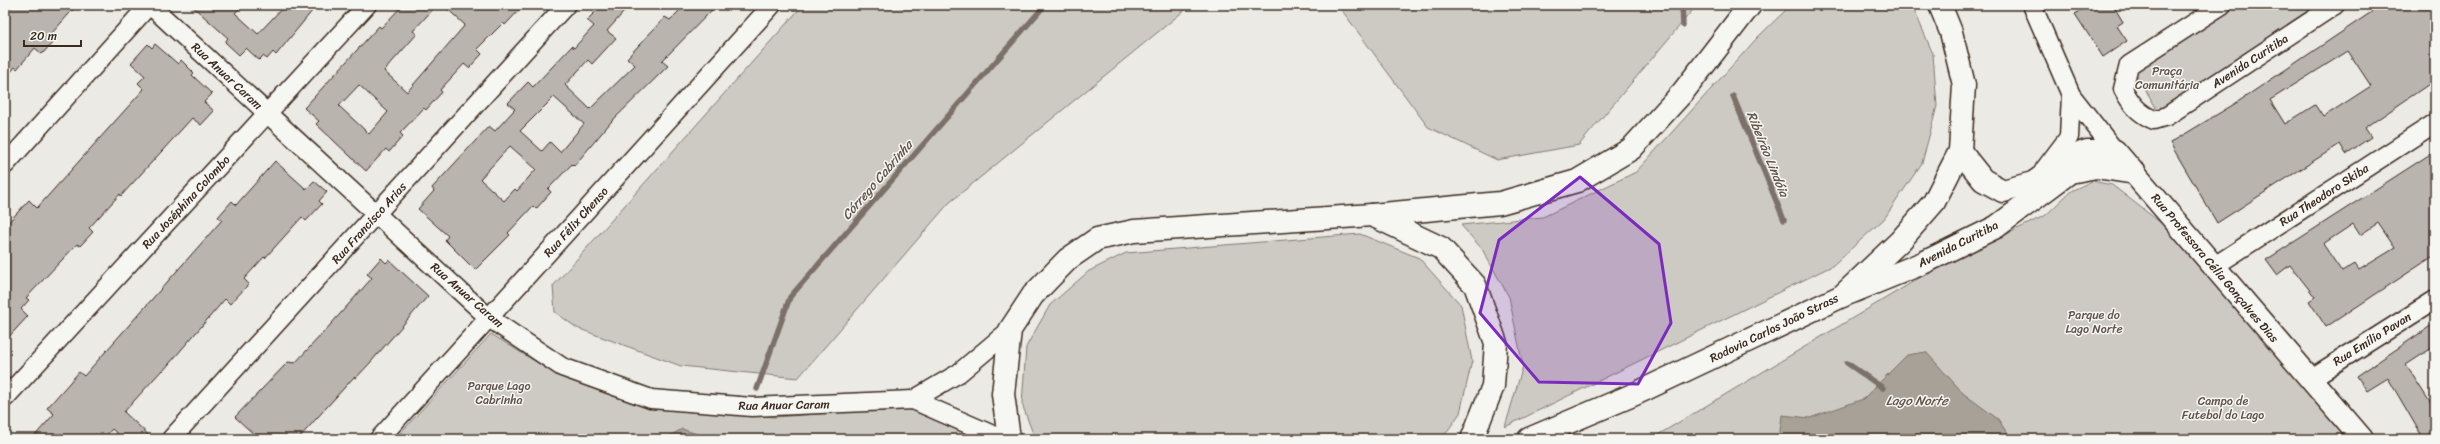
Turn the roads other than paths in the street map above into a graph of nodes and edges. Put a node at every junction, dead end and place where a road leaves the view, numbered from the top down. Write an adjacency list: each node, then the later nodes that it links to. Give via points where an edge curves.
1 (149, 5): 13 (street, Rua Anuar Caram); 17 (street)
2 (367, 5): 13 (street, Rua Joséphina Colombo)
3 (566, 5): 20 (street, Rua Francisco Arias)
4 (772, 5): 25 (street, Rua Félix Chenso)
5 (1750, 5): 11 (main road)
6 (1758, 5): 11 (main road)
7 (1940, 5): 15 (main road, Rodovia Carlos João Strass, via 1951,32 1964,85)
8 (2032, 5): 12 (street)
9 (2222, 5): 10 (street, Avenida Curitiba, via 2129,66 2123,89 2130,103 2141,114 2154,120 2167,116)
10 (2335, 5)
11 (1733, 27): 21 (main road, via 1683,92 1631,149 1577,181 1500,203)
12 (2072, 95): 16 (street, Rua Professora Célia Gonçalves Dias); 19 (street, via 2069,137)
13 (268, 114): 20 (street, Rua Anuar Caram); 28 (street, Rua Joséphina Colombo)
14 (2435, 123): 22 (street, Rua Theodoro Skiba)
15 (1960, 151): 19 (main road, via 1983,180 2003,191); 23 (main road, Rodovia Carlos João Strass, via 1934,202 1900,241)
16 (2115, 151): 18 (main road, Rua Professora Célia Gonçalves Dias); 19 (main road, via 2087,152 2069,158)
17 (5, 165)
18 (2135, 173): 22 (main road, Rua Professora Célia Gonçalves Dias); 23 (main road, Avenida Curitiba, via 2096,168 2070,172 1996,227 1923,263)
19 (2033, 183)
20 (377, 214): 25 (street, Rua Anuar Caram); 30 (street, Rua Francisco Arias)
21 (1372, 214): 26 (main road, via 1134,231 1097,239 1068,259 1033,295); 34 (main road, via 1441,248 1475,284 1496,343 1493,386)
22 (2213, 268): 27 (main road, Rua Professora Célia Gonçalves Dias)
23 (1842, 296): 35 (main road, Rodovia Carlos João Strass, via 1635,394)
24 (2435, 300): 27 (street, Rua Emílio Pavan)
25 (490, 318): 29 (street, Rua Anuar Caram, via 562,367 651,399 752,407); 31 (street, Rua Félix Chenso)
26 (1010, 330): 29 (street, via 959,373); 33 (main road, via 1003,394)
27 (2310, 379): 36 (main road, Rua Professora Célia Gonçalves Dias)
28 (5, 398)
29 (913, 400): 32 (street)
30 (171, 439)
31 (379, 439)
32 (1002, 439)
33 (1009, 439)
34 (1472, 439)
35 (1529, 439)
36 (2362, 439)

